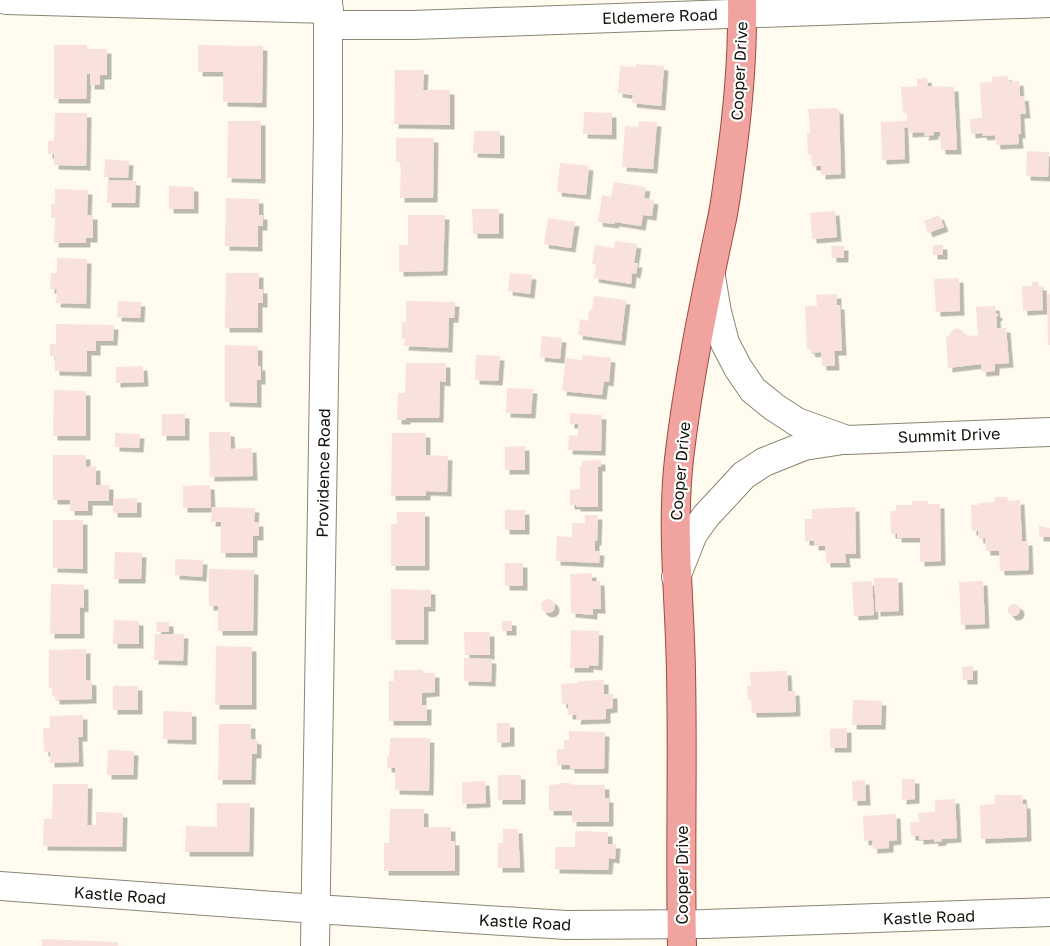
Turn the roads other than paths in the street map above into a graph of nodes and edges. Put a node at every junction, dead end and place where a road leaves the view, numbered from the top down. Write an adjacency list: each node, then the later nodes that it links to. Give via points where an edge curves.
1 (6, 0): 4 (street, Eldemere Road)
2 (1050, 3): 3 (street, Eldemere Road, via 788,13)
3 (742, 7): 4 (street, Eldemere Road, via 412,25); 5 (main road, Cooper Drive, via 742,68 737,119)
4 (329, 12): 10 (street, Providence Road)
5 (711, 277): 7 (street, Summit Drive, via 725,343 753,390 797,422); 8 (main road, Cooper Drive, via 695,352 679,460 675,518)
6 (1050, 432): 7 (street, Summit Drive)
7 (847, 440): 8 (street, Summit Drive, via 804,446 764,462 744,475 693,534)
8 (676, 577): 12 (main road, Cooper Drive, via 682,741)
9 (0, 886): 10 (street, Kastle Road)
10 (316, 910): 12 (street, Kastle Road); 13 (street, Providence Road)
11 (1050, 912): 12 (street, Kastle Road)
12 (682, 935)
13 (316, 946)

